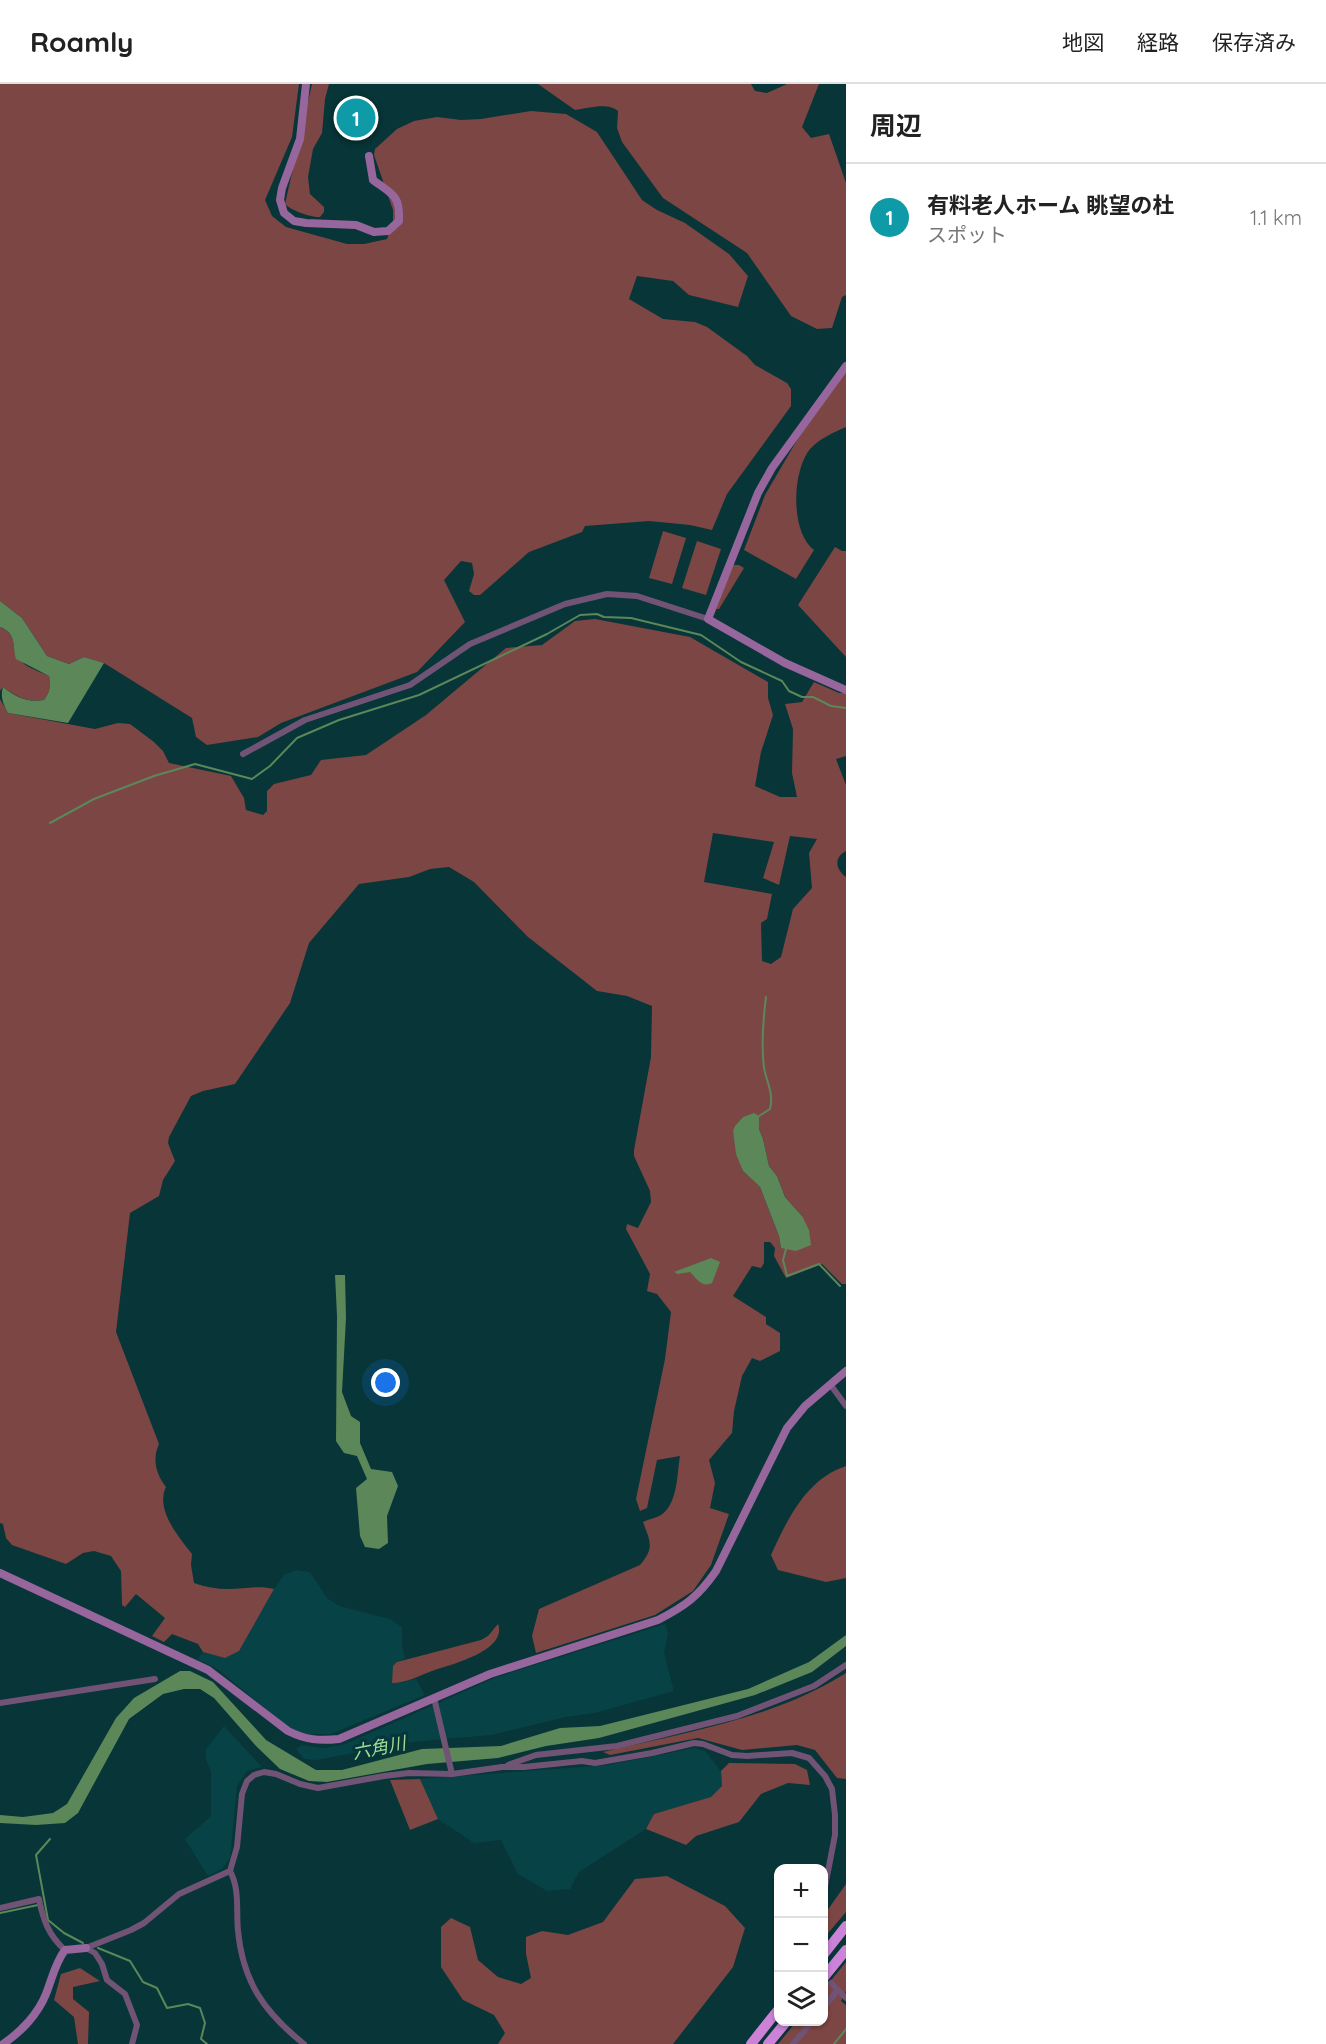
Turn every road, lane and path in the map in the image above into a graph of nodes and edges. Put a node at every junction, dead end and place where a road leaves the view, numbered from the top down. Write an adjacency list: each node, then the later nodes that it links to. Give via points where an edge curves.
1 (306, 84): 2 (street, via 300,139 282,188 280,201 284,213 294,221 388,231 399,221 399,205 393,195 373,180)
2 (369, 156)
3 (846, 366): 4 (street, via 758,493)
4 (708, 619): 5 (street, via 785,663); 6 (street, via 637,596 607,594 565,604 470,644 410,684 305,720)
5 (846, 690)
6 (243, 754)
7 (846, 1371): 8 (street)
8 (830, 1384): 9 (street); 13 (street, via 787,1428 716,1571 703,1590 681,1608 658,1620 490,1674)
9 (846, 1406)
10 (0, 1572): 13 (street, via 208,1670 280,1726 302,1738 339,1739)
11 (846, 1665): 15 (street, via 814,1686 737,1716 617,1746 536,1755)
12 (155, 1678): 14 (street)
13 (434, 1698): 16 (street)
14 (0, 1703)
15 (502, 1767): 16 (street); 18 (street, via 595,1763 694,1743 732,1755 802,1755 825,1776 832,1789 835,1835)
16 (452, 1774): 17 (street, via 409,1773 318,1788 276,1774 254,1775 242,1794 237,1846)
17 (230, 1871): 21 (street, via 179,1894 131,1930); 35 (street, via 246,1973 260,1999)
18 (828, 1871)
19 (0, 1908): 23 (street, via 39,1899 43,1921)
20 (846, 1926): 22 (highway)
21 (86, 1948): 23 (street); 34 (street, via 102,1964 107,1980 125,1994 137,2025)
22 (828, 1949)
23 (65, 1950): 33 (street, via 33,2016)
24 (846, 1950): 25 (highway)
25 (828, 1978)
26 (828, 1981): 27 (street)
27 (837, 1991): 28 (street); 29 (street)
28 (846, 1998)
29 (828, 2002)
30 (774, 2015): 36 (highway)
31 (783, 2026): 37 (highway)
32 (809, 2026): 38 (street)
33 (3, 2044)
34 (132, 2044)
35 (304, 2044)
36 (751, 2044)
37 (768, 2044)
38 (793, 2044)

